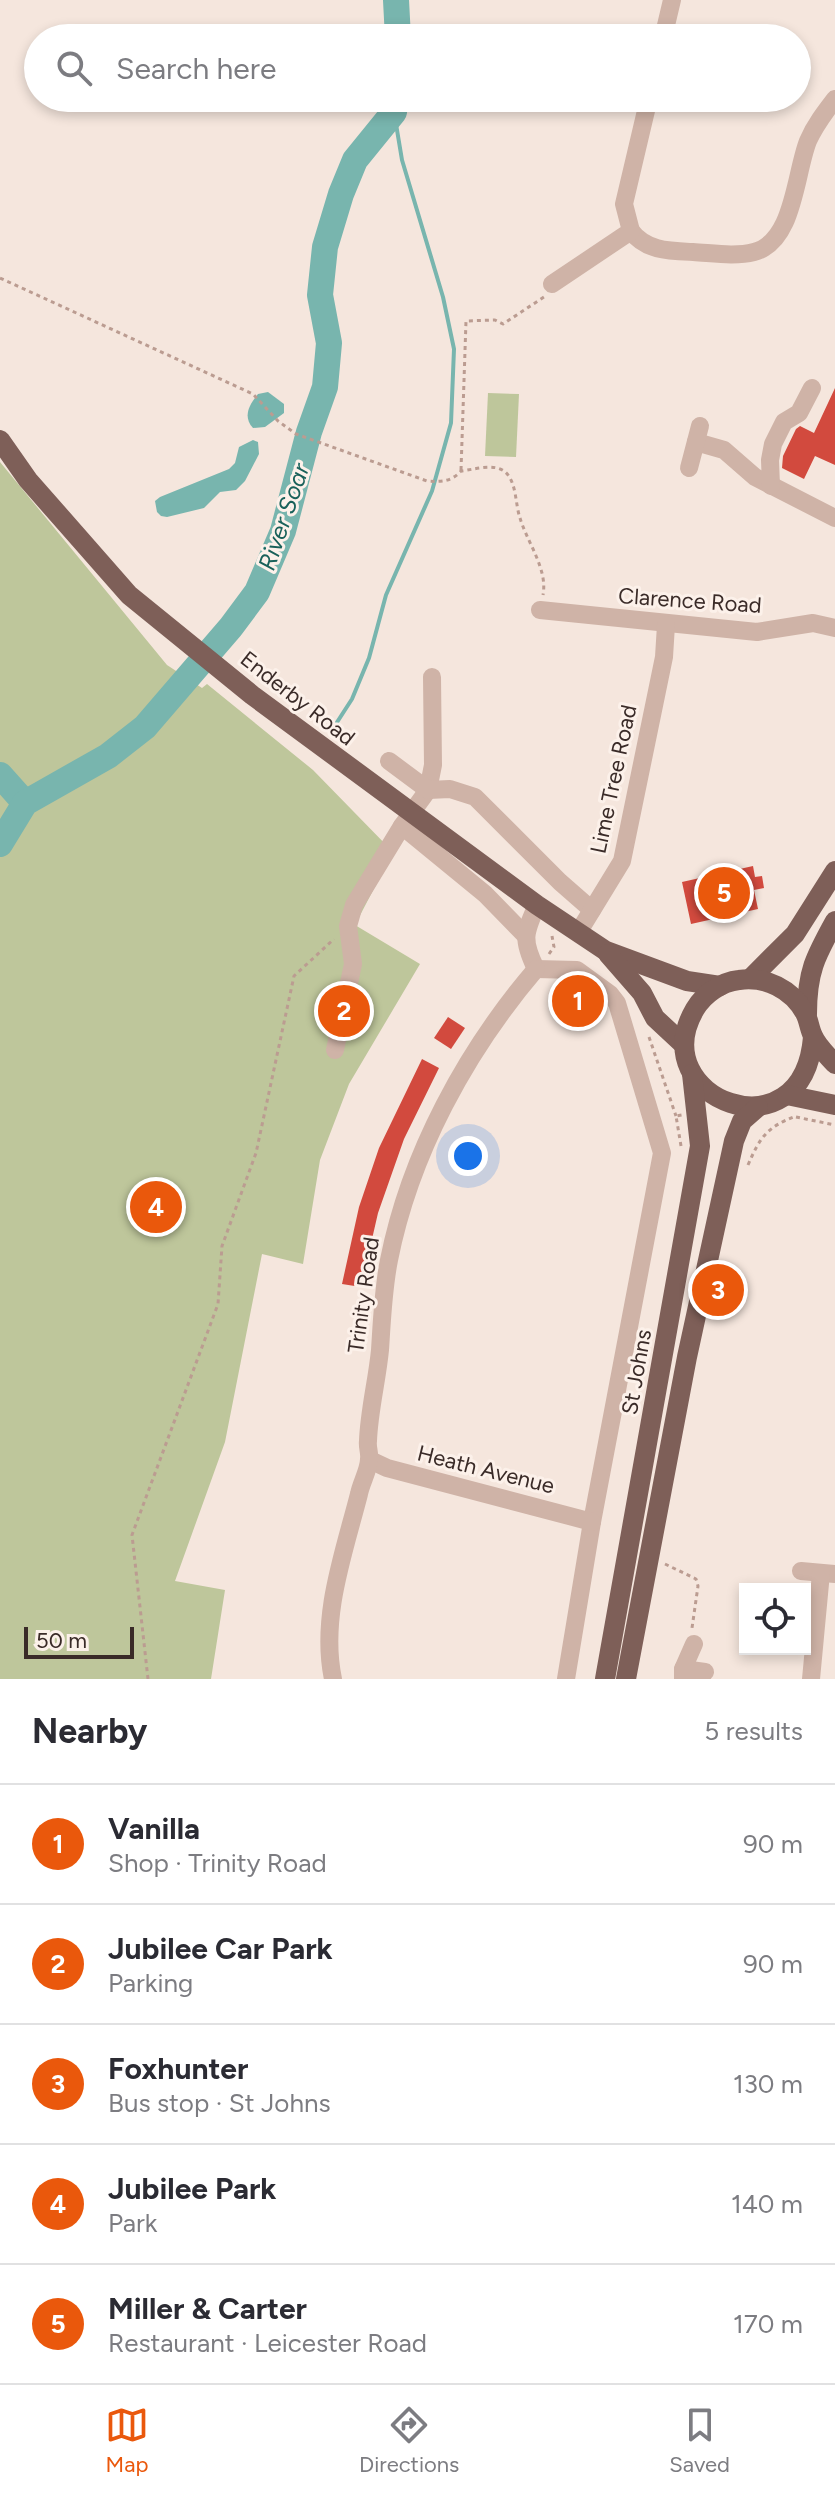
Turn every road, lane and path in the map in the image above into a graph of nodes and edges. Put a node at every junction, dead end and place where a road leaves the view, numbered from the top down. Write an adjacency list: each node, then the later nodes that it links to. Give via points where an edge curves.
1 (672, 0): 2 (street)
2 (666, 24)
3 (835, 99): 5 (street, via 814,128 785,224 768,246 743,254 665,251 645,244)
4 (646, 112): 5 (street, via 624,204)
5 (631, 231): 7 (street)
6 (0, 278): 11 (path, via 253,394 296,434 427,481 454,479)
7 (552, 284): 11 (path, via 549,294 503,324 466,321)
8 (812, 388): 12 (street, via 773,444)
9 (0, 440): 20 (main road, Enderby Road, via 28,480 129,595)
10 (689, 468): 12 (street, via 698,434)
11 (461, 471): 14 (path, via 495,467 510,479 545,588)
12 (771, 486): 13 (street)
13 (835, 518)
14 (540, 610): 15 (street, Clarence Road)
15 (666, 625): 16 (street, Clarence Road, via 757,632 813,623); 23 (street, Lime Tree Road, via 622,861)
16 (835, 628)
17 (432, 677): 19 (street, via 433,765)
18 (389, 761): 19 (street)
19 (428, 790): 20 (street); 23 (street, via 450,789 475,797)
20 (407, 819): 22 (main road, Enderby Road); 25 (street, via 354,905); 27 (street)
21 (835, 871): 31 (main road, via 795,934)
22 (537, 905): 26 (main road, Enderby Road); 27 (street)
23 (592, 910): 26 (street, Lime Tree Road)
24 (835, 921): 33 (main road, via 807,983)
25 (348, 926): 36 (street, via 353,964); 53 (path, via 294,976 256,1153 222,1246 218,1304 132,1535)
26 (578, 933): 28 (main road, Enderby Road)
27 (524, 934): 29 (street)
28 (601, 948): 30 (street); 32 (main road, Enderby Road, via 687,981); 35 (main road, Enderby Road, via 642,993 655,1018)
29 (536, 969): 30 (street); 44 (street, Trinity Road, via 449,1098 399,1220 383,1296 367,1442)
30 (577, 970): 45 (street, via 617,1003 662,1153)
31 (750, 979): 32 (main road); 33 (main road, via 783,989)
32 (720, 986): 35 (main road, via 700,1001 688,1021)
33 (807, 1014): 34 (main road)
34 (813, 1037): 37 (main road); 39 (main road, via 811,1060)
35 (684, 1045): 38 (main road)
36 (335, 1050)
37 (835, 1064)
38 (692, 1074): 41 (main road, via 705,1091 724,1102); 56 (main road, St Johns, via 700,1146)
39 (787, 1095): 40 (main road); 41 (main road)
40 (835, 1105)
41 (758, 1107): 46 (main road, via 742,1121 734,1141)
42 (793, 1117): 43 (path)
43 (835, 1125)
44 (370, 1460): 45 (street, Heath Avenue); 54 (street, Trinity Road, via 330,1618)
45 (592, 1522): 55 (street)
46 (648, 1557): 50 (path, via 696,1579); 57 (main road)
47 (801, 1571): 48 (street)
48 (828, 1573): 49 (street)
49 (826, 1630): 58 (street)
50 (694, 1644): 52 (street)
51 (705, 1672): 52 (street)
52 (683, 1674)
53 (148, 1679)
54 (333, 1679)
55 (566, 1679)
56 (605, 1679)
57 (626, 1679)
58 (811, 1679)

